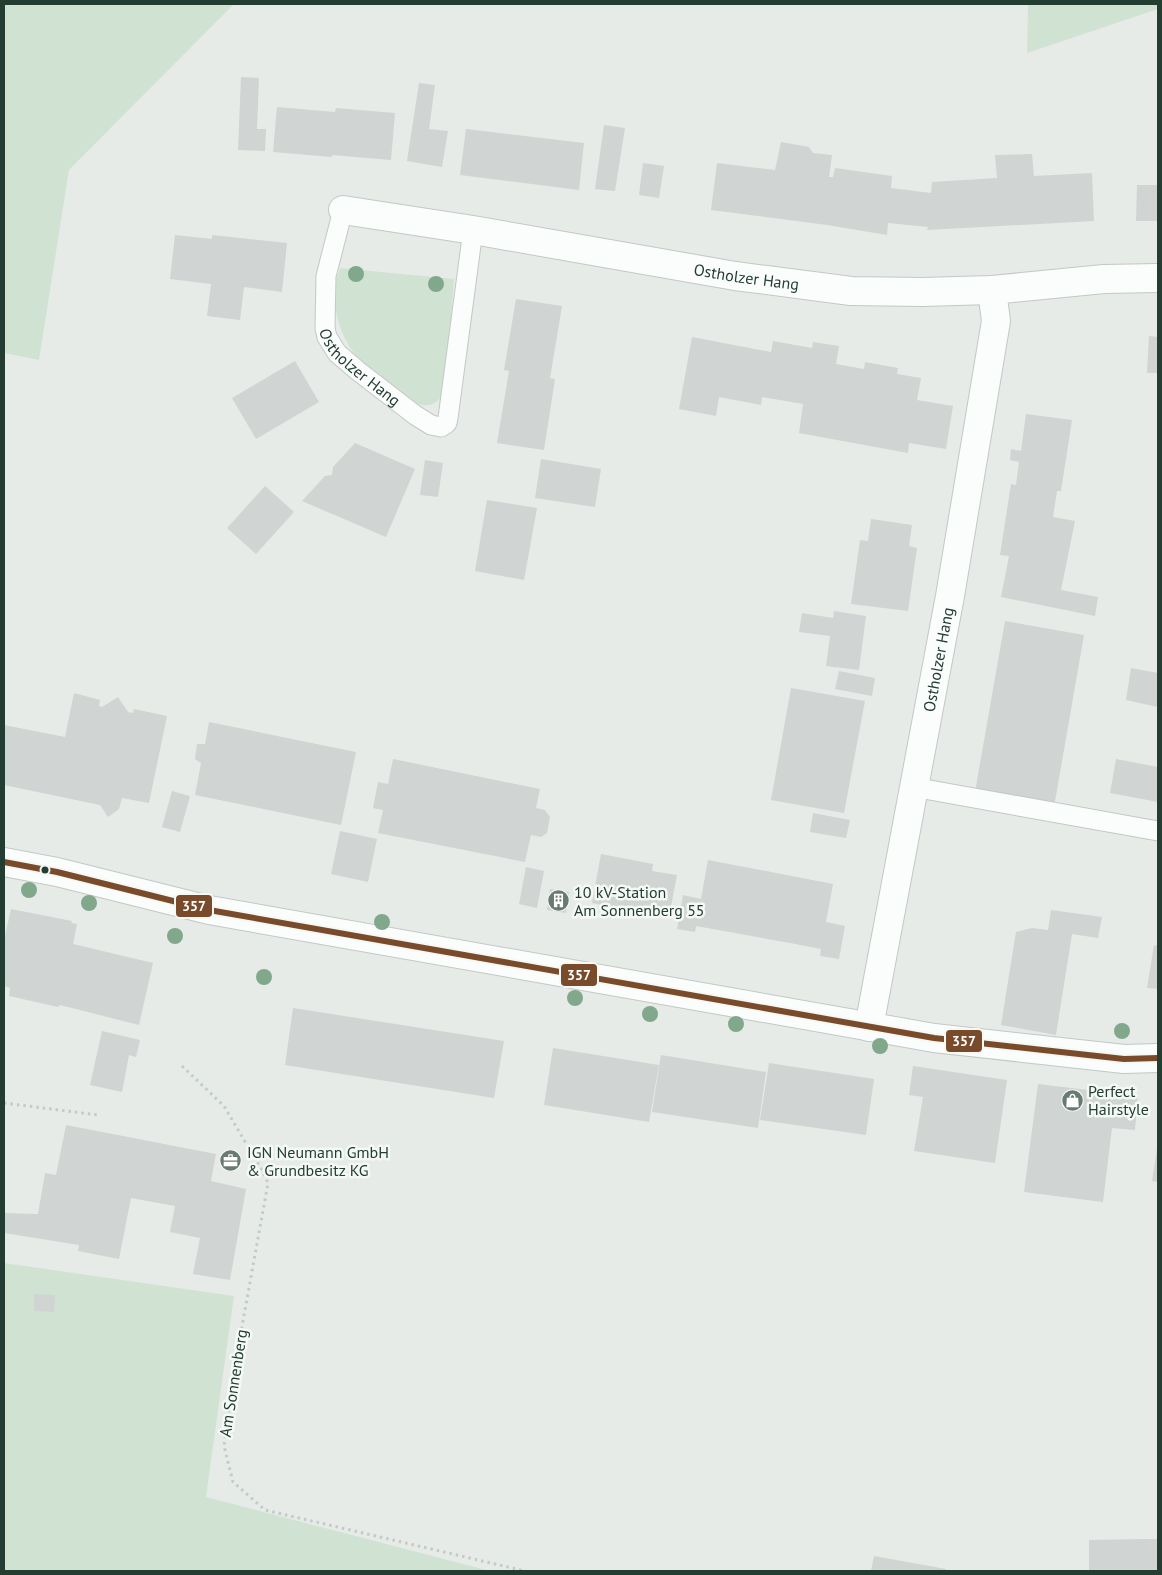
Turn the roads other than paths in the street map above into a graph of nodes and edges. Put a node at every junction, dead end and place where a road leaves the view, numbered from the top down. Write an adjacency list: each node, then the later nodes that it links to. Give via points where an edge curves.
1 (343, 210): 2 (street, Ostholzer Hang); 2 (lane, Ostholzer Hang, via 326,276 327,337 338,353 358,371 415,416 441,427 448,418)
2 (473, 230): 4 (street, Ostholzer Hang, via 735,276 851,291)
3 (1158, 278): 4 (street, Ostholzer Hang, via 1104,279)
4 (992, 290): 5 (street, Ostholzer Hang, via 996,321 950,596)
5 (913, 787): 6 (lane); 8 (street, Ostholzer Hang)
6 (1158, 831)
7 (4, 862): 8 (street, via 209,910)
8 (868, 1027): 9 (street, via 934,1038 1124,1059)
9 (1158, 1058)

